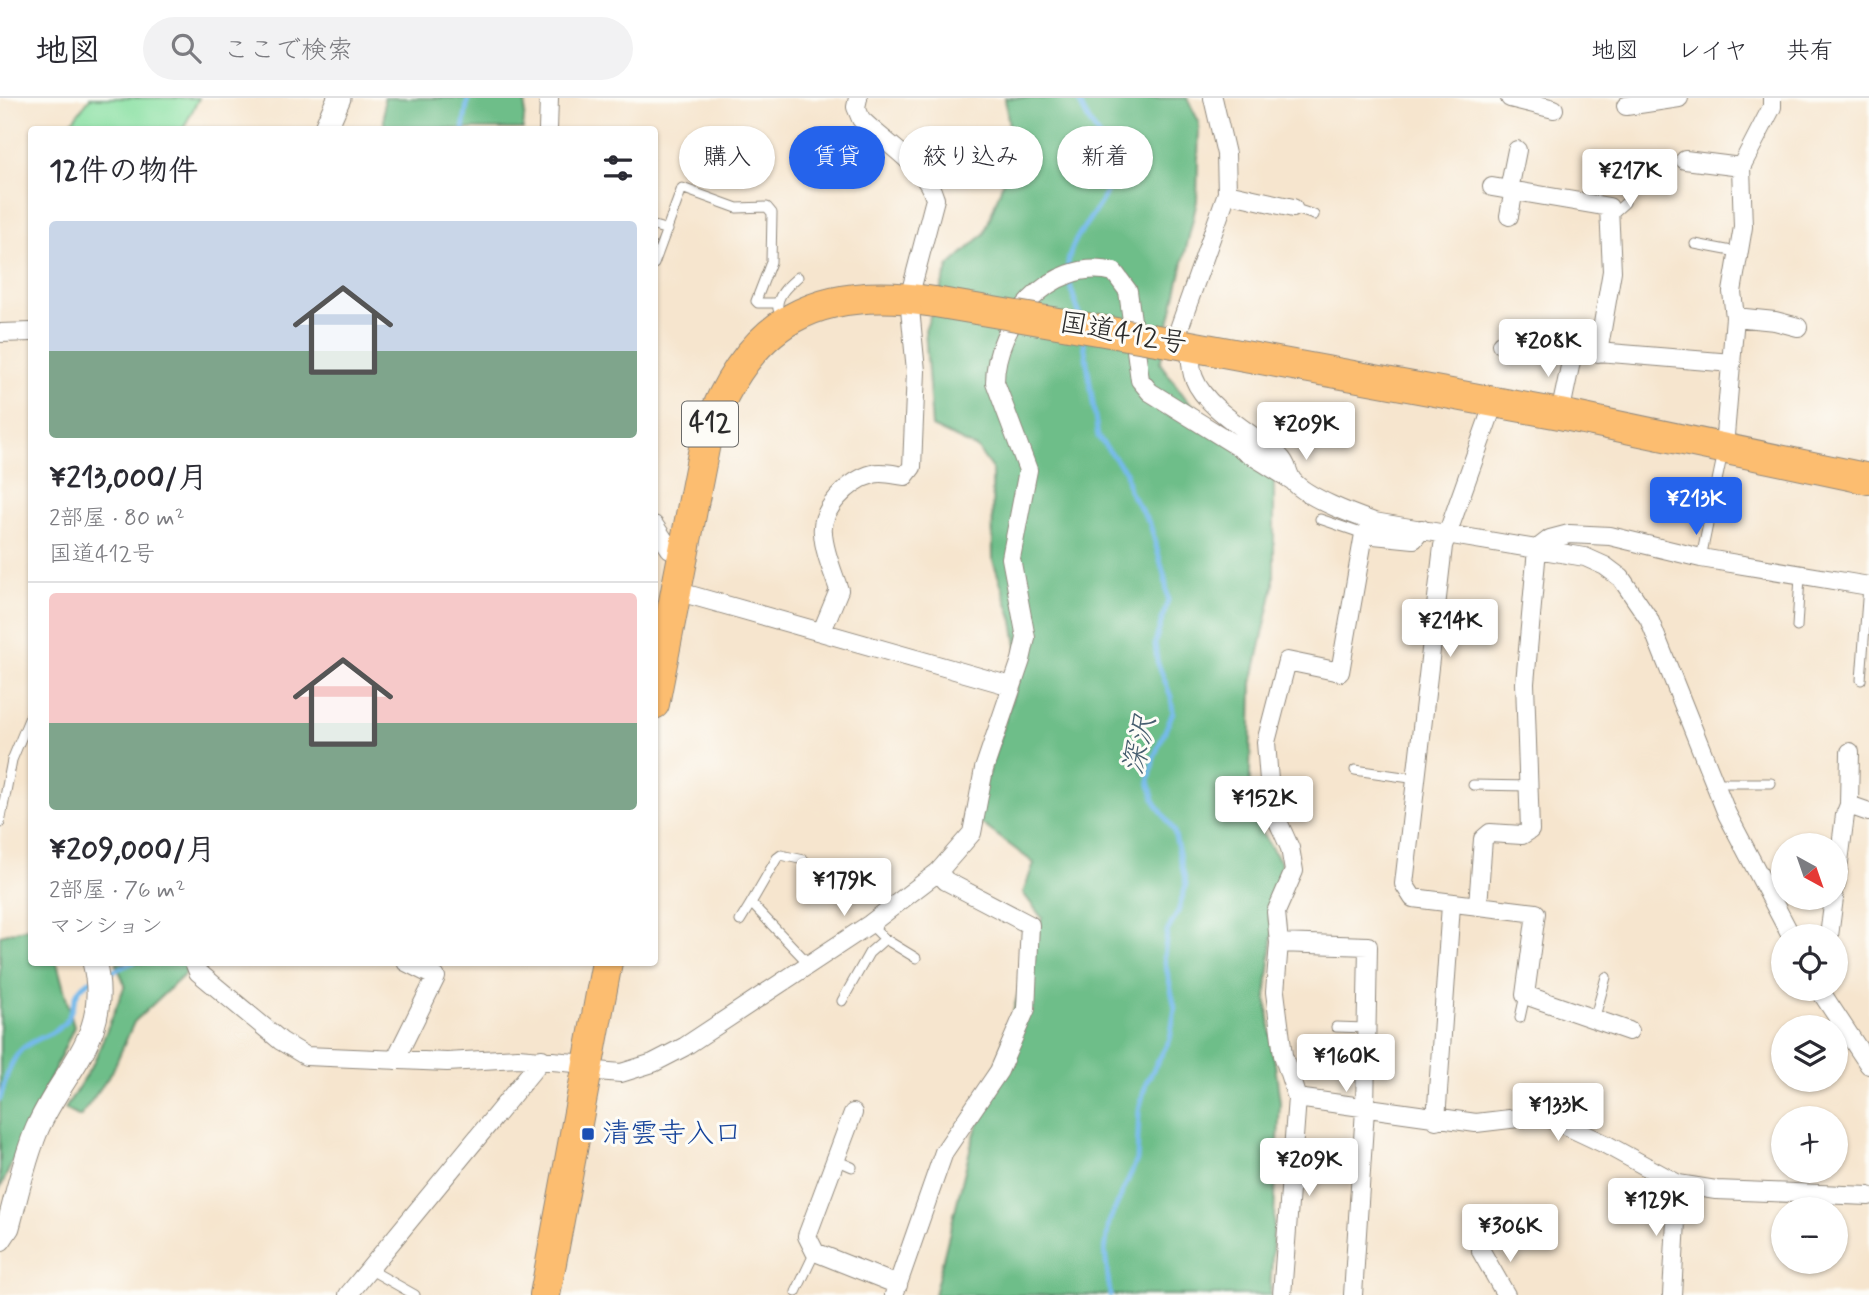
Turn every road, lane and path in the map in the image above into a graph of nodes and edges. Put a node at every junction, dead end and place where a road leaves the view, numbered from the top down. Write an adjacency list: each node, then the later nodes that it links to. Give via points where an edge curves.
1 (339, 98): 10 (street)
2 (549, 98): 11 (street)
3 (858, 98): 13 (street, via 856,107 862,119)
4 (1213, 98): 18 (street, via 1226,154)
5 (1510, 98): 9 (street)
6 (1679, 98): 8 (street)
7 (1772, 98): 15 (street, via 1772,107)
8 (1635, 103)
9 (1554, 109)
10 (327, 126)
11 (548, 126)
12 (1517, 150): 17 (street)
13 (899, 154)
14 (1685, 160): 15 (street)
15 (1741, 167): 25 (street, via 1742,227)
16 (931, 189): 28 (street, via 935,199)
17 (1505, 189): 21 (street); 37 (street, via 1585,194 1618,207 1603,257 1612,271)
18 (1227, 193): 19 (street); 34 (street)
19 (1293, 208): 20 (lane)
20 (1314, 215)
21 (1509, 216)
22 (658, 227): 23 (lane)
23 (668, 230): 26 (lane); 29 (lane, via 682,188 737,208 767,207 772,213 771,262 756,301)
24 (1695, 244): 25 (lane)
25 (1737, 252): 30 (street, via 1732,292)
26 (658, 254)
27 (798, 277): 29 (lane)
28 (922, 300): 29 (highway, 国道412号 / 412, via 852,298 804,313); 34 (highway, 国道412号 / 412, bridge); 56 (street, via 912,467 905,476 874,473 856,482 823,519 825,545 839,590)
29 (780, 313): 50 (highway, 国道412号 / 412, via 721,395 708,433)
30 (1735, 317): 31 (street); 38 (street)
31 (1798, 327)
32 (28, 332): 33 (street)
33 (0, 333)
34 (1182, 344): 39 (highway, 国道412号 / 412); 43 (street, via 1202,391 1281,458)
35 (1502, 344): 36 (street)
36 (1573, 352): 37 (street); 40 (street)
37 (1598, 353): 38 (street)
38 (1732, 363): 41 (street)
39 (1494, 402): 40 (highway, 国道412号 / 412); 47 (street)
40 (1560, 414): 41 (highway, 国道412号 / 412)
41 (1724, 447): 42 (highway, 国道412号 / 412); 51 (lane)
42 (1869, 479)
43 (1293, 481): 45 (street, via 1354,516); 59 (street, via 1150,392 1140,380 1128,291 1114,272 1101,268 1076,273 1034,294 1004,339 995,366 995,382 1028,470 1012,558 1026,638)
44 (1320, 519): 48 (lane)
45 (1422, 529): 47 (street); 48 (street, via 1414,539)
46 (658, 531): 50 (street, via 670,549)
47 (1448, 532): 49 (street); 63 (street)
48 (1364, 534): 81 (street, via 1340,672 1287,662 1266,742 1271,806 1290,848 1294,871 1276,912)
49 (1537, 549): 51 (street, via 1550,539 1590,534); 64 (street, via 1605,566 1635,596 1658,639); 67 (street, via 1525,683)
50 (683, 553): 54 (highway, 国道412号 / 412)
51 (1701, 558): 52 (street)
52 (1800, 576): 53 (street); 55 (lane)
53 (1868, 586): 57 (lane)
54 (676, 590): 56 (street); 58 (highway, 国道412号 / 412)
55 (1797, 627)
56 (822, 631): 59 (street)
57 (1861, 680)
58 (658, 683)
59 (1011, 686): 73 (street, via 984,769 972,833)
60 (28, 722): 70 (lane, via 12,760)
61 (1850, 752): 68 (street)
62 (1355, 770): 63 (lane)
63 (1418, 779): 75 (street, via 1404,884 1413,898)
64 (1714, 783): 65 (lane); 79 (street)
65 (1771, 783)
66 (1473, 786): 67 (lane)
67 (1529, 786): 76 (street, via 1530,830 1522,835 1490,833 1483,839)
68 (1849, 804): 69 (street); 71 (street)
69 (1869, 812)
70 (0, 823)
71 (1843, 833)
72 (804, 860): 74 (lane, via 780,855)
73 (938, 872): 78 (street); 112 (street, via 946,881 1030,925 1026,1009 999,1071 944,1152)
74 (751, 903): 77 (lane); 83 (lane)
75 (1451, 905): 76 (street); 105 (street)
76 (1478, 905): 90 (street, via 1536,913)
77 (740, 921)
78 (870, 924): 80 (lane); 83 (street)
79 (1785, 924)
80 (885, 939): 82 (lane); 91 (lane, via 869,953)
81 (1279, 943): 96 (street, via 1368,946); 102 (street, via 1275,992 1283,1055)
82 (916, 958)
83 (810, 965): 101 (street, via 653,1063 621,1073)
84 (95, 966): 108 (street, via 99,991 95,1026 38,1127 8,1227)
85 (196, 966): 100 (street, via 250,1016 306,1056)
86 (416, 966): 88 (street)
87 (606, 966): 101 (highway)
88 (438, 975): 100 (street)
89 (1606, 977): 94 (lane)
90 (1525, 995): 93 (lane); 94 (street)
91 (842, 1001)
92 (1827, 1001): 98 (street)
93 (1520, 1018)
94 (1594, 1020): 97 (street)
95 (1336, 1027): 96 (lane)
96 (1366, 1028): 103 (street)
97 (1629, 1031)
98 (1865, 1056)
99 (542, 1059): 100 (street); 101 (street, via 575,1063); 111 (street)
100 (395, 1060)
101 (586, 1070): 116 (highway)
102 (1297, 1098): 103 (street); 117 (street)
103 (1365, 1109): 105 (street); 118 (street)
104 (853, 1114): 110 (street, via 844,1164 807,1236)
105 (1436, 1120): 106 (street, via 1476,1123 1543,1115)
106 (1678, 1184): 107 (street, via 1716,1190); 120 (street)
107 (1869, 1196)
108 (0, 1239)
109 (1481, 1251): 119 (street)
110 (815, 1252): 112 (street); 113 (lane)
111 (369, 1269): 114 (street); 115 (lane)
112 (896, 1290)
113 (796, 1292)
114 (348, 1295)
115 (415, 1295)
116 (545, 1295)
117 (1282, 1295)
118 (1353, 1295)
119 (1506, 1295)
120 (1672, 1295)

